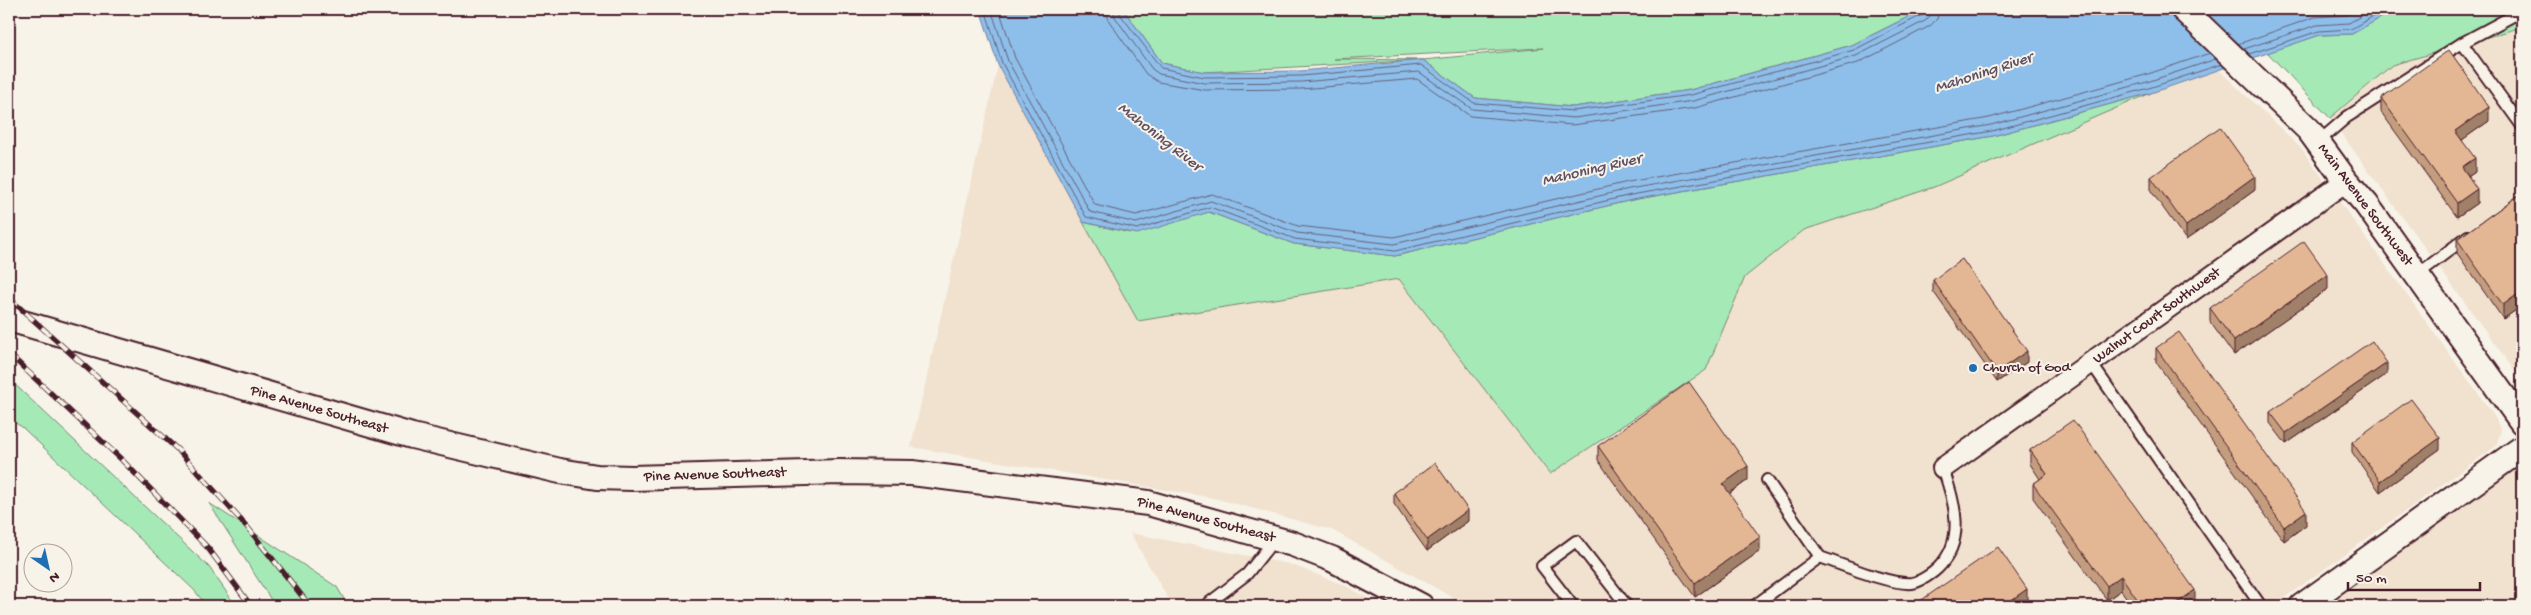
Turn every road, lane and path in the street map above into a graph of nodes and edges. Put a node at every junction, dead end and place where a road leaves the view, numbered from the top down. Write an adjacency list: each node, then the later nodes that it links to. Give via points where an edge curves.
1 (2183, 9): 5 (street, Main Avenue Southwest)
2 (2522, 15): 3 (lane, via 2520,12)
3 (2462, 43): 4 (lane); 5 (lane)
4 (2522, 126)
5 (2314, 136): 6 (street, Main Avenue Southwest)
6 (2346, 181): 8 (street, Main Avenue Southwest); 10 (street, Walnut Court Southwest)
7 (2477, 229): 8 (lane)
8 (2417, 275): 11 (street, Main Avenue Southwest)
9 (9, 319): 15 (street, Pine Avenue Southeast, via 402,434 560,471 632,478 839,472 937,475 1148,502)
10 (2091, 363): 13 (street, Walnut Court Southwest); 22 (lane)
11 (2516, 408)
12 (2522, 448): 23 (street)
13 (1943, 468): 16 (lane, via 1956,506 1956,535 1948,558 1934,572 1913,583)
14 (1768, 480): 16 (lane)
15 (1275, 539): 17 (lane, via 1247,574); 18 (street, Pine Avenue Southeast, via 1332,559)
16 (1820, 557): 21 (lane)
17 (1205, 606)
18 (1421, 606)
19 (1573, 606): 20 (lane, via 1542,566 1576,541)
20 (1627, 606)
21 (1754, 606)
22 (2261, 606)
23 (2302, 606)

